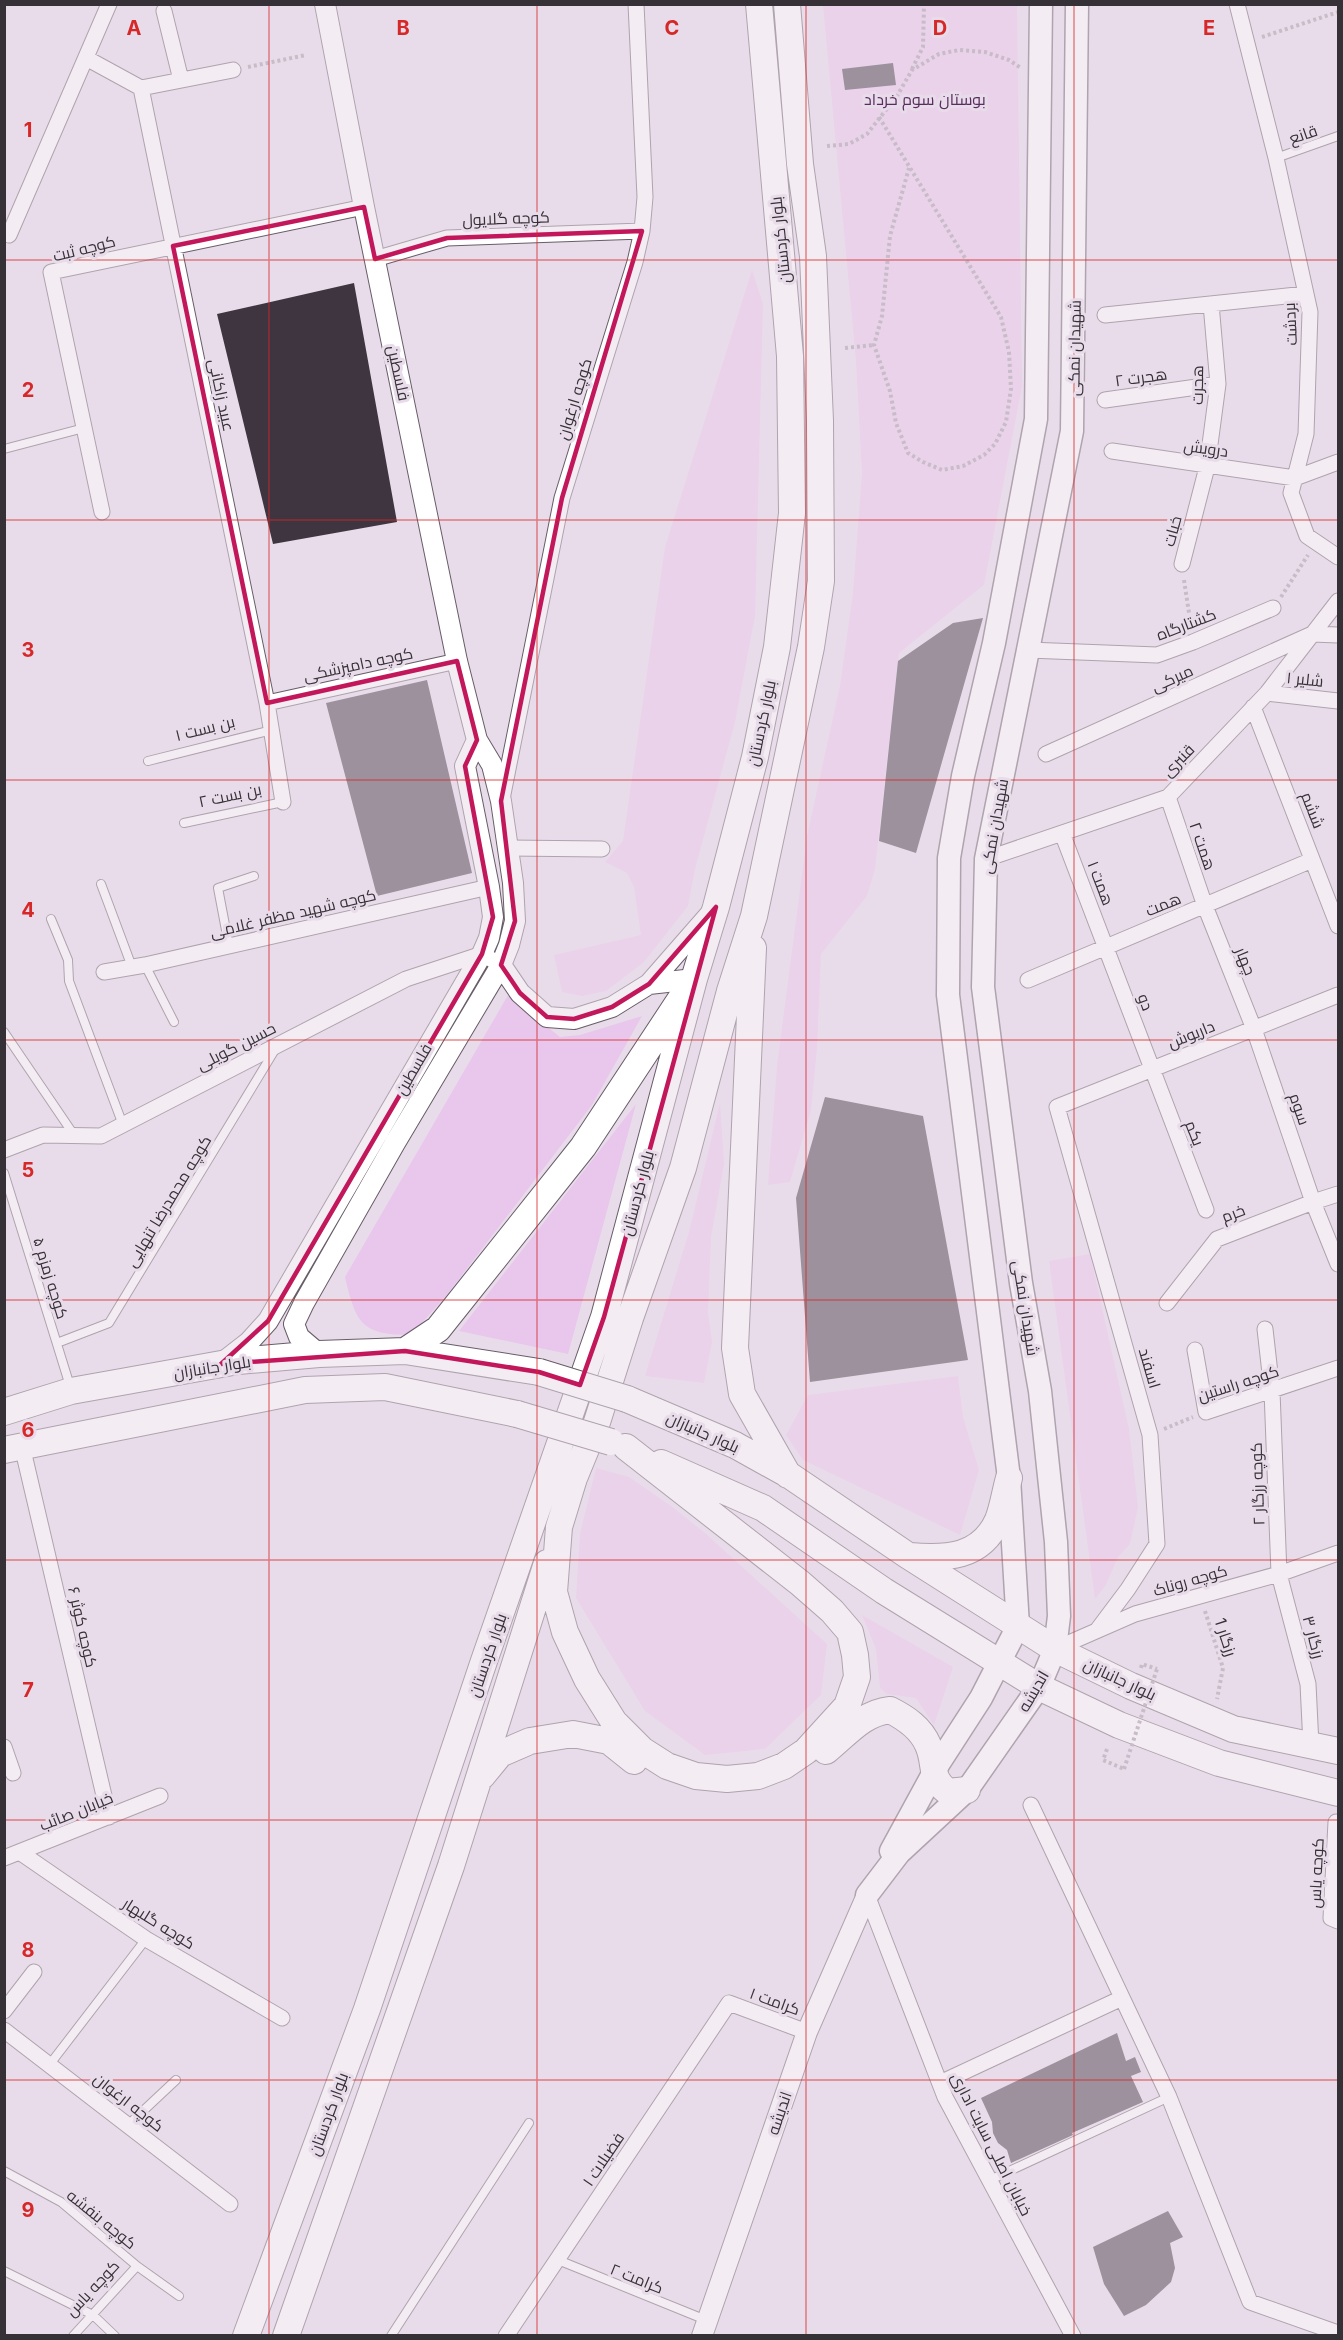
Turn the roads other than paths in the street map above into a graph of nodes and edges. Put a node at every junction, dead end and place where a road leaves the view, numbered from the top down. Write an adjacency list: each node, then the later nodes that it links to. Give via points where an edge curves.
1 (109, 4): 10 (street)
2 (325, 4): 16 (street, فلسطین)
3 (636, 4): 17 (street, کوچه ارغوان, via 645,197)
4 (759, 4): 62 (main road, بلوار کردستان, via 790,356 792,513 775,658 755,757)
5 (787, 4): 63 (main road, بلوار کردستان, via 800,164 813,256 821,580 807,669)
6 (1041, 4): 104 (main road, via 1036,419 949,858 948,995)
7 (1077, 4): 39 (main road, شهیدان نمکی, via 1072,431)
8 (1238, 4): 15 (street, بردشت)
9 (164, 10): 12 (street)
10 (86, 58): 13 (street); 18 (street)
11 (233, 70): 12 (street)
12 (181, 80): 13 (street)
13 (141, 88): 19 (street, عبید زاکانی)
14 (1338, 136): 15 (lane, قانع)
15 (1276, 158): 21 (street, بردشت)
16 (364, 207): 19 (street, کوچه ثبت); 20 (street, فلسطین)
17 (642, 231): 20 (street, کوچه گلایول, via 447,238); 50 (street, کوچه ارغوان, via 562,498)
18 (9, 235)
19 (173, 246): 26 (street, کوچه ثبت, via 51,272); 43 (street, عبید زاکانی)
20 (375, 259): 40 (street, فلسطین)
21 (1306, 294): 22 (street); 31 (street, بردشت, via 1310,312 1306,434)
22 (1211, 304): 23 (street); 24 (street, هجرت)
23 (1105, 315)
24 (1218, 384): 25 (street, هجرت ۲); 30 (street, هجرت)
25 (1105, 400)
26 (84, 428): 27 (lane); 32 (street, کوچه ثبت)
27 (4, 449)
28 (1112, 451): 30 (street, درویش)
29 (1338, 462): 31 (street)
30 (1207, 467): 31 (street, درویش); 34 (street, خبات)
31 (1295, 478): 33 (street, بردشت, via 1291,493 1307,536)
32 (102, 512)
33 (1338, 557)
34 (1182, 564)
35 (1338, 601): 37 (street, قنبری)
36 (1273, 608): 39 (street, کشتارگاه, via 1157,655)
37 (1312, 634): 38 (street); 41 (street, قنبری); 47 (street, میرکی)
38 (1338, 636)
39 (1028, 650): 56 (main road, شهیدان نمکی)
40 (457, 661): 43 (street, کوچه دامپزشکی); 46 (street, فلسطین)
41 (1267, 693): 42 (street, شلیر ۱); 44 (street, قنبری)
42 (1338, 701)
43 (267, 703): 45 (street, عبید زاکانی)
44 (1253, 707): 49 (street, قنبری); 57 (street, ششم)
45 (272, 730): 48 (lane, بن بست ۱); 51 (street, عبید زاکانی)
46 (477, 741): 50 (street, فلسطین, via 492,765); 60 (street, فلسطین, via 465,766)
47 (1046, 754)
48 (148, 761)
49 (1168, 796): 53 (street, قنبری); 61 (street, همت ۲)
50 (501, 801): 54 (street, فلسطین)
51 (283, 802): 52 (lane, بن بست ۲)
52 (184, 824)
53 (1062, 833): 56 (street, قنبری); 67 (street, همت ۱)
54 (509, 848): 55 (street); 69 (street, فلسطین, via 515,921)
55 (602, 849)
56 (986, 860): 111 (main road, شهیدان نمکی, via 982,987 1021,1283 1041,1402 1056,1542 1059,1616)
57 (1312, 860): 61 (street, همت); 65 (street, ششم)
58 (254, 876): 66 (lane, via 218,888)
59 (101, 884): 70 (lane)
60 (489, 887): 66 (street, کوچه شهید مظفر غلامی); 68 (street, فلسطین, via 493,917)
61 (1205, 906): 67 (street, همت); 77 (street, چهار)
62 (716, 907): 72 (main road, بلوار کردستان); 74 (street)
63 (754, 916): 103 (main road, via 735,1348 742,1394); 105 (main road, بلوار کردستان, via 683,1168)
64 (51, 919): 82 (lane, via 68,960 69,981)
65 (1338, 926)
66 (229, 946): 70 (street, کوچه شهید مظفر غلامی)
67 (1107, 947): 73 (street, همت); 80 (street, دو)
68 (482, 954): 69 (street); 79 (street, حسین گویلی, via 406,979); 96 (street, فلسطین, via 268,1321)
69 (501, 965): 74 (street, via 520,993 547,1017 574,1019 612,1007); 95 (street, فلسطین, via 294,1324 299,1337)
70 (138, 966): 71 (street, کوچه شهید مظفر غلامی); 76 (lane)
71 (104, 972)
72 (694, 979): 74 (street); 94 (main road, via 583,1147 438,1329); 127 (main road, بلوار کردستان, via 604,1317)
73 (1028, 980)
74 (649, 984)
75 (1338, 995): 77 (street, داریوش)
76 (174, 1022)
77 (1254, 1029): 80 (street, داریوش); 87 (street, سوم)
78 (4, 1032): 83 (lane)
79 (278, 1045): 82 (street, حسین گویلی); 92 (lane, کوچه محمدرضا تنهایی, via 109,1323)
80 (1151, 1070): 81 (street, داریوش); 88 (street, یکم)
81 (1057, 1107): 110 (street, اسفند, via 1150,1435 1157,1544)
82 (123, 1125): 83 (street, حسین گویلی, via 101,1136)
83 (74, 1135): 84 (street, حسین گویلی, via 43,1135)
84 (4, 1150)
85 (4, 1173): 92 (lane, کوچه زمزم ۵)
86 (1338, 1194): 87 (street, خرم)
87 (1312, 1202): 89 (street, سوم); 90 (street, خرم, via 1217,1239)
88 (1206, 1210)
89 (1338, 1264)
90 (1167, 1303)
91 (1265, 1329): 99 (street)
92 (57, 1343): 98 (lane, کوچه زمزم ۵)
93 (1195, 1350): 99 (street, کوچه راستین, via 1206,1412)
94 (405, 1351): 95 (main road, بلوار جانبازان); 103 (main road, بلوار جانبازان, bridge, via 539,1372 627,1399 735,1445)
95 (319, 1354): 96 (main road, بلوار جانبازان)
96 (221, 1364): 98 (main road, بلوار جانبازان)
97 (1338, 1368): 99 (street, کوچه راستین)
98 (71, 1391): 100 (main road, بلوار جانبازان)
99 (1272, 1391): 108 (street, کوچه رزگار ۲)
100 (4, 1412)
101 (619, 1445): 102 (main road, bridge, via 517,1414 385,1387 305,1390); 105 (main road, بلوار کردستان, via 832,1611 850,1632 855,1655 857,1677 848,1706 806,1751 784,1766 758,1776 696,1776 667,1766 642,1750 614,1722 586,1679 565,1632 554,1592); 112 (main road, via 763,1508)
102 (13, 1448): 124 (street, کوچه کوثر ۶)
103 (789, 1475): 107 (main road, بلوار جانبازان)
104 (1009, 1478): 107 (main road, via 998,1520 984,1541 963,1553 940,1558); 109 (main road)
105 (559, 1527): 119 (main road, بلوار کردستان)
106 (1338, 1554): 108 (street, کوچه روناک)
107 (907, 1555): 109 (main road, بلوار جانبازان)
108 (1279, 1574): 110 (street, کوچه روناک, via 1135,1614); 114 (street, رزگار ۳, via 1308,1684)
109 (1018, 1626): 111 (main road, بلوار جانبازان); 112 (main road, اندیشه)
110 (1098, 1629): 111 (street, کوچه روناک)
111 (1055, 1649): 113 (main road, اندیشه); 114 (main road, بلوار جانبازان, via 1233,1729)
112 (1000, 1664): 113 (main road); 117 (main road, اندیشه)
113 (1039, 1687): 120 (main road, اندیشه); 121 (main road, via 1119,1725 1219,1763)
114 (1311, 1745): 116 (main road, بلوار جانبازان)
115 (4, 1747): 118 (street)
116 (1338, 1751)
117 (934, 1772): 119 (main road, via 929,1746 916,1727 890,1710 864,1718 792,1777 765,1788 734,1793 697,1790 663,1779 609,1740 573,1734 530,1740 500,1754); 120 (main road, via 938,1785 948,1792); 130 (main road, اندیشه)
118 (13, 1773)
119 (478, 1781): 129 (main road, بلوار کردستان)
120 (967, 1790): 130 (main road, اندیشه, via 899,1853)
121 (1338, 1793)
122 (160, 1796): 124 (street, خیابان صائب)
123 (1031, 1805): 134 (street)
124 (109, 1817): 126 (street, خیابان صائب)
125 (1336, 1822): 131 (street, کوچه یاس, via 1331,1918)
126 (21, 1853): 128 (street, خیابان صائب); 132 (street, کوچه گلبهار)
127 (419, 1855): 129 (main road); 158 (main road, بلوار کردستان, via 367,2009)
128 (4, 1858)
129 (451, 1866): 159 (main road, بلوار کردستان)
130 (867, 1895): 139 (street, اندیشه); 142 (street, خیابان اصلی سایت اداری)
131 (1338, 1922)
132 (146, 1939): 137 (street, کوچه گلبهار); 140 (lane)
133 (34, 1972): 136 (street)
134 (1122, 1998): 142 (street); 143 (street)
135 (729, 2003): 139 (street, کرامت ۱); 149 (street, فضیلات ۱)
136 (4, 2011)
137 (282, 2018)
138 (4, 2030): 140 (street, کوچه ارغوان)
139 (807, 2032): 154 (street, اندیشه)
140 (50, 2064): 145 (street, کوچه ارغوان)
141 (176, 2080): 145 (lane)
142 (940, 2083): 147 (street, خیابان اصلی سایت اداری)
143 (1169, 2097): 147 (lane); 155 (street, via 1250,2302)
144 (529, 2123): 160 (lane)
145 (128, 2125): 148 (street, کوچه ارغوان)
146 (4, 2170): 150 (lane, کوچه بنفشه, via 61,2202)
147 (990, 2180): 162 (street, خیابان اصلی سایت اداری)
148 (230, 2204)
149 (558, 2260): 154 (lane, کرامت ۲); 161 (street, فضیلات ۱)
150 (137, 2266): 152 (lane, کوچه بنفشه); 153 (lane, کوچه یاس)
151 (4, 2271): 153 (lane)
152 (179, 2296)
153 (93, 2315): 156 (lane, کوچه یاس); 157 (lane)
154 (704, 2328)
155 (1338, 2333)
156 (73, 2336)
157 (115, 2336)
158 (246, 2336)
159 (286, 2336)
160 (391, 2336)
161 (506, 2336)
162 (1073, 2336)

